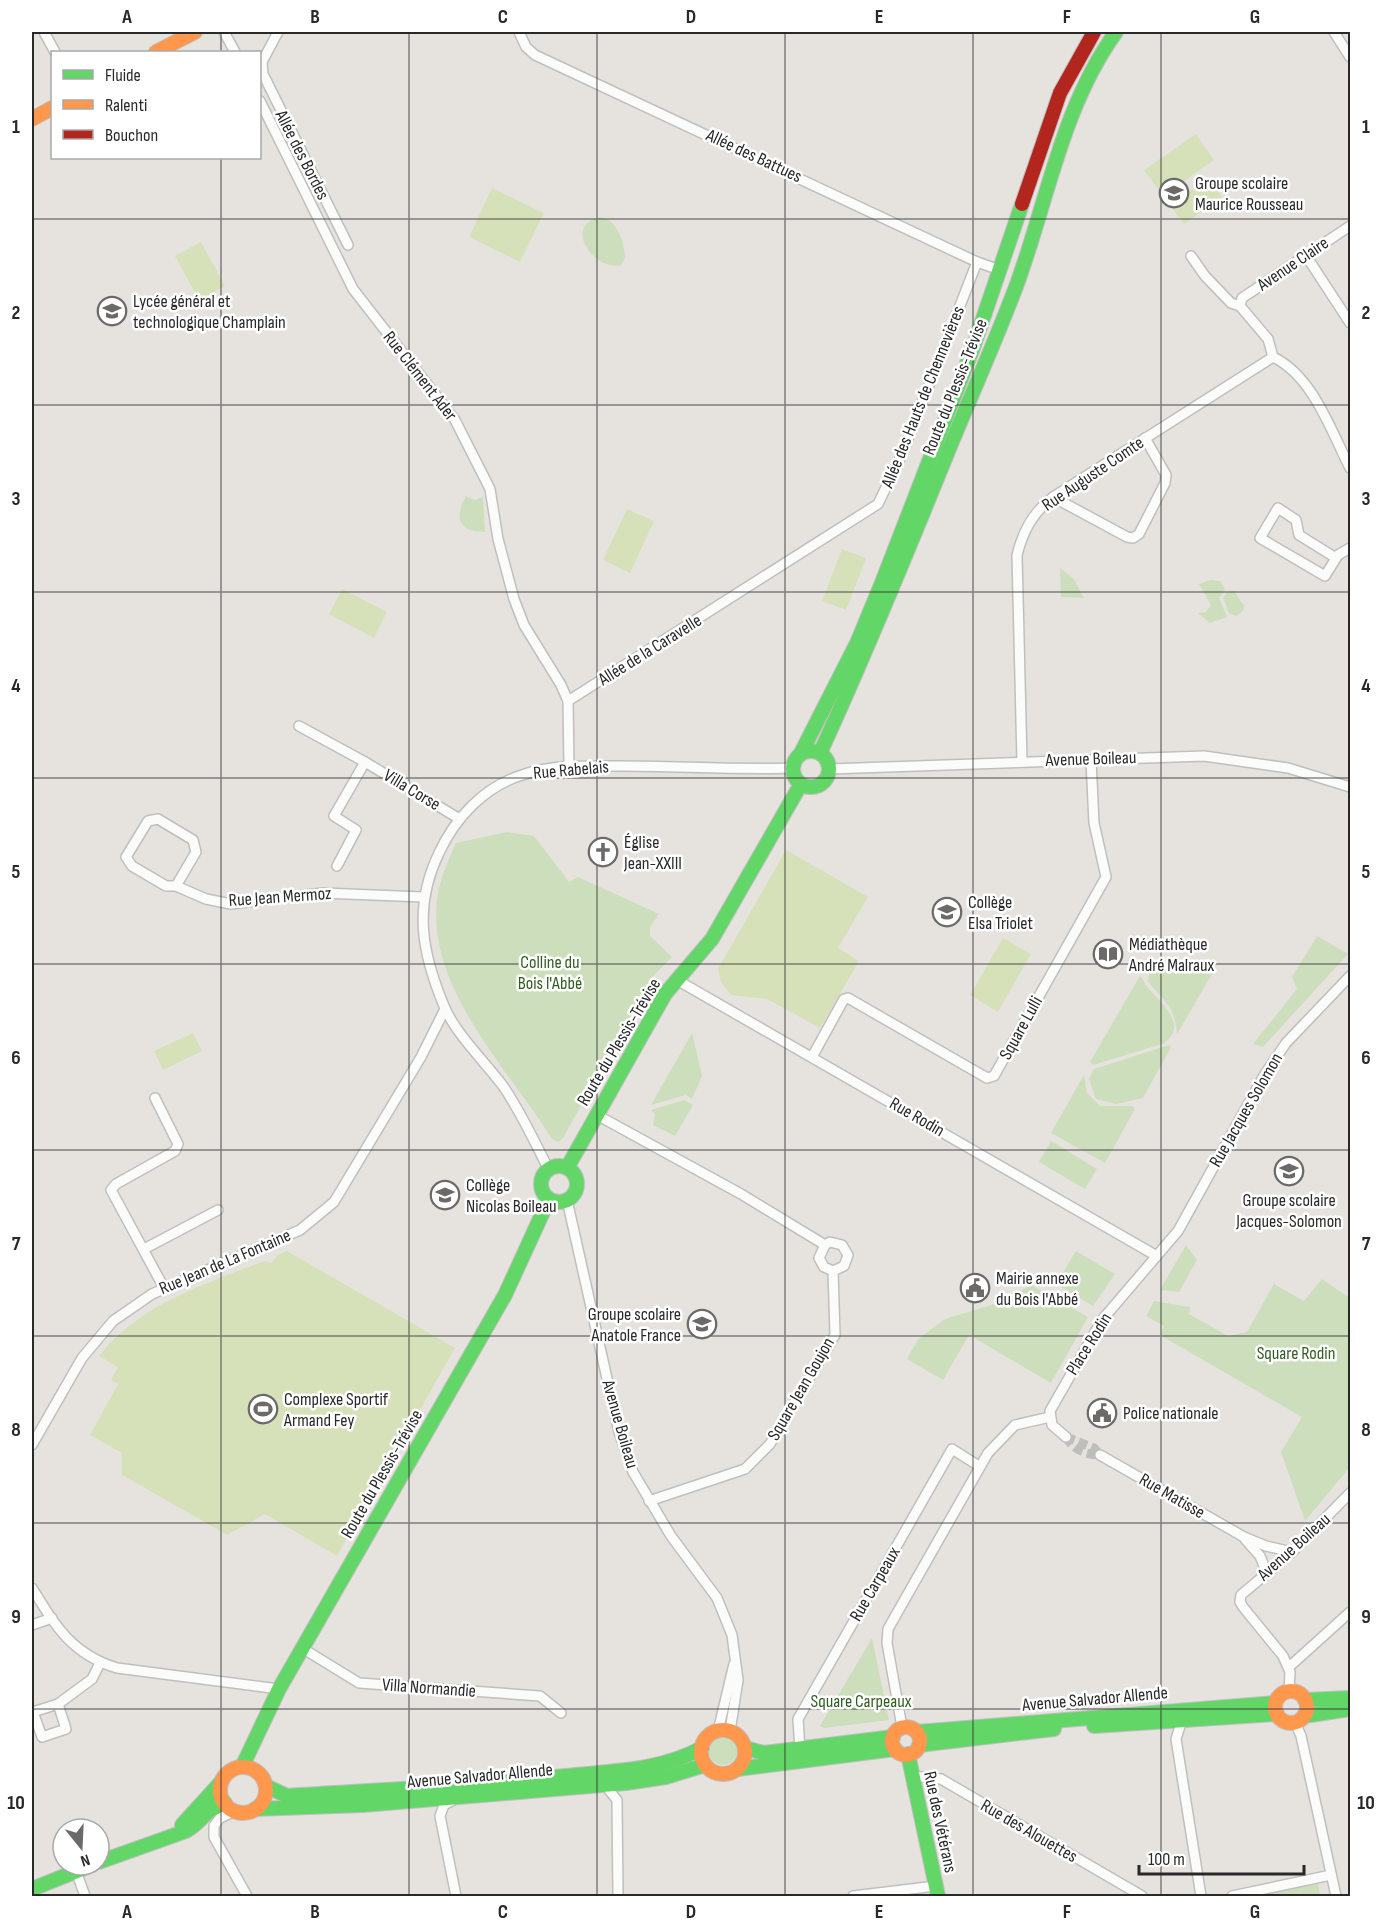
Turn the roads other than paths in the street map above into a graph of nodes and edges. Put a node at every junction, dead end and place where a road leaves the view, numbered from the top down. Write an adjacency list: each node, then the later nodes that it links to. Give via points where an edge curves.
1 (44, 32): 9 (street)
2 (195, 32): 10 (main road)
3 (225, 32): 11 (street)
4 (278, 32): 17 (street, Allée des Bordes, via 262,62 262,74)
5 (519, 32): 20 (street, Allée des Battues, via 535,55)
6 (1094, 32): 22 (main road, Route du Plessis-Trévise, via 1060,93)
7 (1116, 32): 21 (main road, Route du Plessis-Trévise, via 1079,97)
8 (1334, 32): 12 (street)
9 (54, 51)
10 (158, 51)
11 (234, 51)
12 (1350, 57)
13 (261, 103): 33 (street, Rue Clément Ader, via 353,289 442,401 464,435 490,489 498,539 524,625)
14 (51, 109): 15 (main road)
15 (32, 119)
16 (1350, 226): 18 (street, Avenue Claire)
17 (348, 245)
18 (1305, 254): 24 (street, Avenue Claire, via 1242,298); 25 (street)
19 (1191, 256): 24 (street, via 1231,303)
20 (977, 262): 22 (street, Allée des Battues); 32 (street, Allée des Hauts de Chennevières, via 903,452 878,504)
21 (1022, 267): 22 (street, via 1011,263); 23 (main road, Route du Plessis-Trévise)
22 (1000, 270): 23 (street, via 1005,279); 35 (main road, Route du Plessis-Trévise, via 877,595)
23 (1017, 283): 36 (main road, Route du Plessis-Trévise)
24 (1240, 306): 26 (street, via 1268,339)
25 (1350, 323)
26 (1273, 357): 27 (street, Rue Auguste Comte); 28 (street, via 1301,379)
27 (1145, 438): 29 (street, Rue Auguste Comte); 29 (street, via 1166,475 1139,534 1133,538)
28 (1350, 468)
29 (1053, 497): 39 (street, Rue Auguste Comte, via 1030,520 1017,555)
30 (1350, 548): 31 (street)
31 (1336, 558): 31 (street, via 1299,535 1296,520 1278,508 1260,538 1325,576)
32 (732, 598): 33 (street, Allée de la Caravelle)
33 (568, 701): 40 (street, Rue Clément Ader)
34 (299, 726): 38 (street, Villa Corse)
35 (801, 753): 36 (main road); 41 (main road)
36 (820, 753): 42 (main road)
37 (1091, 760): 39 (street, Avenue Boileau); 44 (street, Avenue Boileau, via 1204,756 1288,768); 52 (street, Square Lulli, via 1094,823 1106,877 994,1076 987,1078 848,998)
38 (365, 762): 45 (street, Villa Corse); 46 (street, Villa Corse, via 334,816 356,830)
39 (1023, 762): 42 (street, Avenue Boileau)
40 (569, 767): 41 (street, Rue Rabelais); 45 (street, Rue Rabelais, via 540,770 507,781)
41 (793, 768): 43 (main road)
42 (829, 770): 43 (main road, via 825,780 816,786)
43 (801, 784): 50 (main road, Route du Plessis-Trévise, via 712,939)
44 (1350, 787)
45 (458, 818): 48 (street, Rue Rabelais, via 431,869)
46 (336, 866)
47 (176, 886): 47 (street, via 196,852 193,840 158,819 148,821 126,856 132,866 166,886); 48 (street, Rue Jean Mermoz, via 206,899 231,904 323,893)
48 (423, 897): 51 (street, Rue Rabelais, via 421,915 426,950)
49 (1350, 976): 62 (street, Rue Jacques Solomon, via 1281,1050 1178,1231)
50 (677, 980): 52 (street, Rue Rodin); 54 (main road, Route du Plessis-Trévise, via 665,994)
51 (445, 1009): 56 (street, Rue Rabelais, via 504,1088); 64 (street, Rue Jean de La Fontaine, via 421,1057 334,1202 300,1230)
52 (812, 1057): 62 (street, Rue Rodin)
53 (155, 1098): 61 (street, via 178,1144 175,1151 111,1190)
54 (597, 1115): 55 (main road, Route du Plessis-Trévise); 60 (street)
55 (567, 1168): 56 (main road); 58 (main road, via 577,1183)
56 (549, 1170): 57 (main road, via 542,1184)
57 (549, 1199): 58 (main road); 79 (main road, Route du Plessis-Trévise, via 505,1295)
58 (567, 1200): 71 (street, Avenue Boileau, via 619,1432 633,1472)
59 (218, 1210): 61 (street)
60 (825, 1245): 63 (street, Square Jean Goujon, via 820,1253 821,1263); 63 (street, via 842,1245 848,1255 844,1266)
61 (144, 1249): 64 (street)
62 (1155, 1255): 65 (street, Place Rodin, via 1102,1320 1055,1400)
63 (833, 1271): 71 (street, Square Jean Goujon, via 835,1335 770,1444 745,1470)
64 (164, 1288): 67 (street, Rue Jean de La Fontaine, via 133,1305 98,1338 82,1358)
65 (1050, 1417): 66 (street, via 1053,1427); 69 (street, Rue Carpeaux, via 1015,1425)
66 (1066, 1437)
67 (32, 1445)
68 (1100, 1455): 72 (street, Rue Matisse)
69 (979, 1466): 94 (street, Rue Carpeaux, via 886,1631); 97 (street, Rue Carpeaux, via 952,1449 798,1719)
70 (1350, 1493): 73 (street, Avenue Boileau)
71 (649, 1501): 92 (street, Avenue Boileau, via 726,1615 738,1680)
72 (1244, 1537): 73 (street); 74 (street, via 1260,1556)
73 (1292, 1552): 74 (street, Avenue Boileau)
74 (1267, 1573): 81 (street, Avenue Boileau, via 1241,1595 1239,1602)
75 (32, 1588): 77 (street)
76 (1350, 1612): 81 (street)
77 (52, 1618): 78 (street); 80 (street, via 74,1647)
78 (32, 1625)
79 (302, 1648): 82 (main road, Route du Plessis-Trévise); 89 (street, Villa Normandie, via 359,1683 540,1696)
80 (100, 1663): 82 (street); 86 (street, via 93,1679)
81 (1289, 1667): 83 (street)
82 (279, 1689): 99 (main road, Route du Plessis-Trévise)
83 (1289, 1691): 85 (main road); 87 (main road, via 1280,1695)
84 (1350, 1698): 85 (main road)
85 (1305, 1700): 90 (main road, via 1307,1708)
86 (58, 1704)
87 (1276, 1708): 90 (main road, via 1287,1722); 91 (main road, Avenue Salvador Allende); 93 (main road, Avenue Salvador Allende)
88 (1350, 1709): 90 (main road)
89 (561, 1713)
90 (1300, 1719): 110 (street)
91 (1182, 1720): 93 (main road, Avenue Salvador Allende); 121 (street, via 1176,1739)
92 (724, 1731): 95 (main road, via 707,1737); 96 (main road, via 737,1735)
93 (918, 1739): 94 (main road, via 915,1752); 94 (main road, via 911,1727)
94 (899, 1742): 97 (main road); 100 (main road); 101 (main road, Rue des Vétérans)
95 (702, 1748): 98 (main road); 104 (main road, via 684,1760 660,1765 538,1779 287,1796)
96 (745, 1748): 97 (main road, via 764,1753); 100 (main road)
97 (800, 1749)
98 (705, 1765): 100 (main road, via 720,1774); 103 (main road, Avenue Salvador Allende, via 688,1772)
99 (242, 1767): 102 (main road, via 230,1771); 104 (main road, via 260,1774)
100 (737, 1769)
101 (912, 1776): 114 (main road, Rue des Vétérans); 120 (street, Rue des Alouettes, via 941,1779)
102 (222, 1781): 106 (main road, via 221,1797); 108 (main road, via 191,1820)
103 (604, 1784): 105 (main road, Avenue Salvador Allende); 118 (street, via 617,1800)
104 (266, 1786): 107 (main road, via 264,1800)
105 (459, 1797): 107 (main road, Avenue Salvador Allende); 117 (street, via 444,1805 440,1816)
106 (230, 1807): 107 (main road); 108 (main road, via 209,1808 195,1826); 116 (street, via 214,1826 214,1837)
107 (255, 1809)
108 (175, 1833): 109 (main road)
109 (111, 1857)
110 (1331, 1875): 122 (street); 123 (street)
111 (61, 1877): 113 (main road)
112 (78, 1877): 115 (street)
113 (32, 1889)
114 (937, 1891): 119 (street)
115 (86, 1896)
116 (247, 1896)
117 (456, 1896)
118 (618, 1896)
119 (853, 1896)
120 (1142, 1896)
121 (1201, 1896)
122 (1232, 1896)
123 (1336, 1896)

